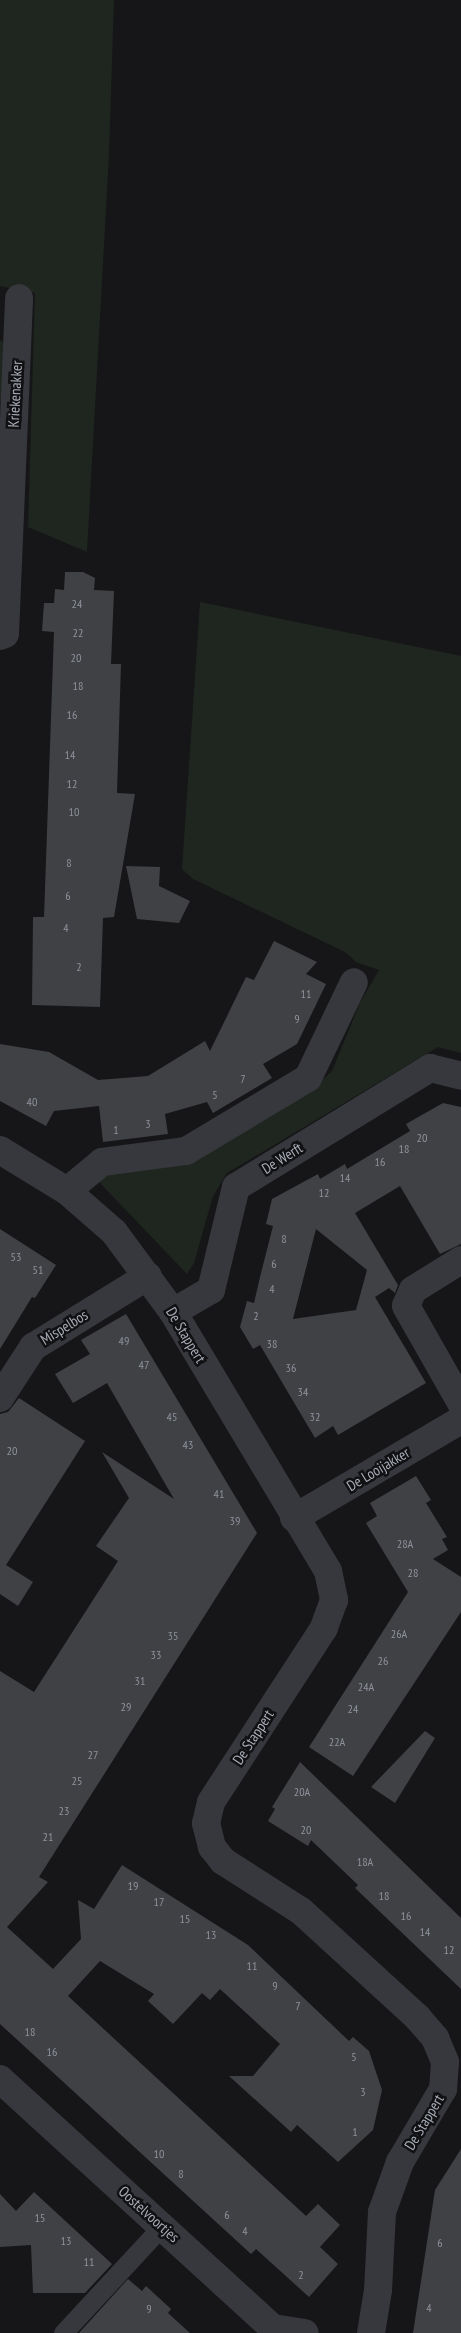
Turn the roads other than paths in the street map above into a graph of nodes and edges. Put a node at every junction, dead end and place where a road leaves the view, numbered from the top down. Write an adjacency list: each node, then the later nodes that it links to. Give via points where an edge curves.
1 (12, 316): 2 (street, Kriekenakker, via 5,634)
2 (0, 636)
3 (354, 982): 6 (street, via 308,1078 186,1151 102,1162)
4 (461, 1076): 9 (street, De Werft, via 430,1068 236,1186 211,1290)
5 (0, 1150): 6 (street, De Stappert)
6 (67, 1191): 8 (street, De Stappert, via 114,1232)
7 (461, 1260): 11 (street, via 413,1290 406,1306)
8 (148, 1276): 9 (street, De Stappert); 10 (street, Mispelbos, via 33,1346)
9 (173, 1312): 13 (street, De Stappert)
10 (0, 1398)
11 (461, 1403)
12 (461, 1420): 13 (street, De Looijakker)
13 (294, 1518): 14 (street, De Stappert, via 328,1571 334,1600 324,1628 211,1802 206,1823 210,1839 223,1861 301,1911 417,2017)
14 (453, 2061): 19 (street, De Stappert, via 443,2089 400,2162 382,2212)
15 (0, 2079): 16 (street, Oostelvoortjes)
16 (162, 2226): 17 (lane); 18 (street, Oostelvoortjes, via 273,2328)
17 (63, 2333)
18 (305, 2333)
19 (372, 2333)

